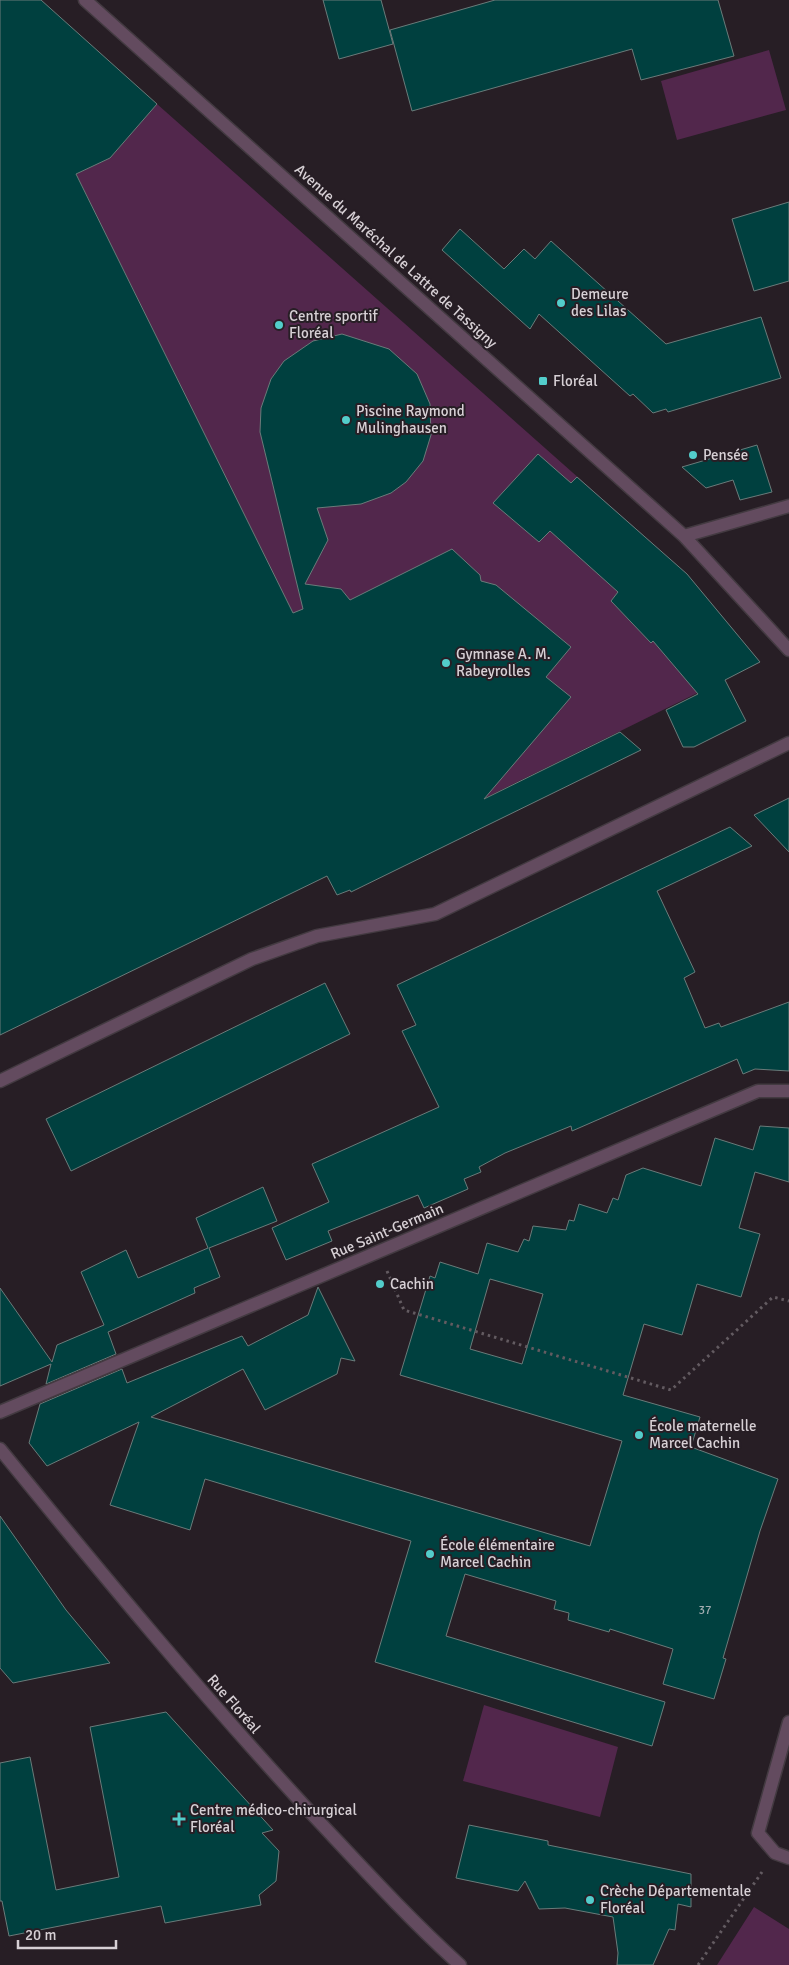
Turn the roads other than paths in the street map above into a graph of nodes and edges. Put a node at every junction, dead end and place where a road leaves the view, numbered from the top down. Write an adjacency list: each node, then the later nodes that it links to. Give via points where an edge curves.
1 (85, 0): 3 (street, Avenue du Maréchal de Lattre de Tassigny)
2 (789, 506): 3 (street)
3 (684, 536): 4 (street, Avenue du Maréchal de Lattre de Tassigny)
4 (789, 650)
5 (789, 743): 6 (street, via 435,914 317,936 252,959)
6 (0, 1081)
7 (789, 1092): 8 (street, Rue Saint-Germain, via 758,1091)
8 (0, 1412)
9 (0, 1449): 12 (street, Rue Floréal, via 91,1561 250,1746 415,1924)
10 (789, 1722): 11 (street, via 758,1834 775,1853)
11 (789, 1858)
12 (460, 1965)

